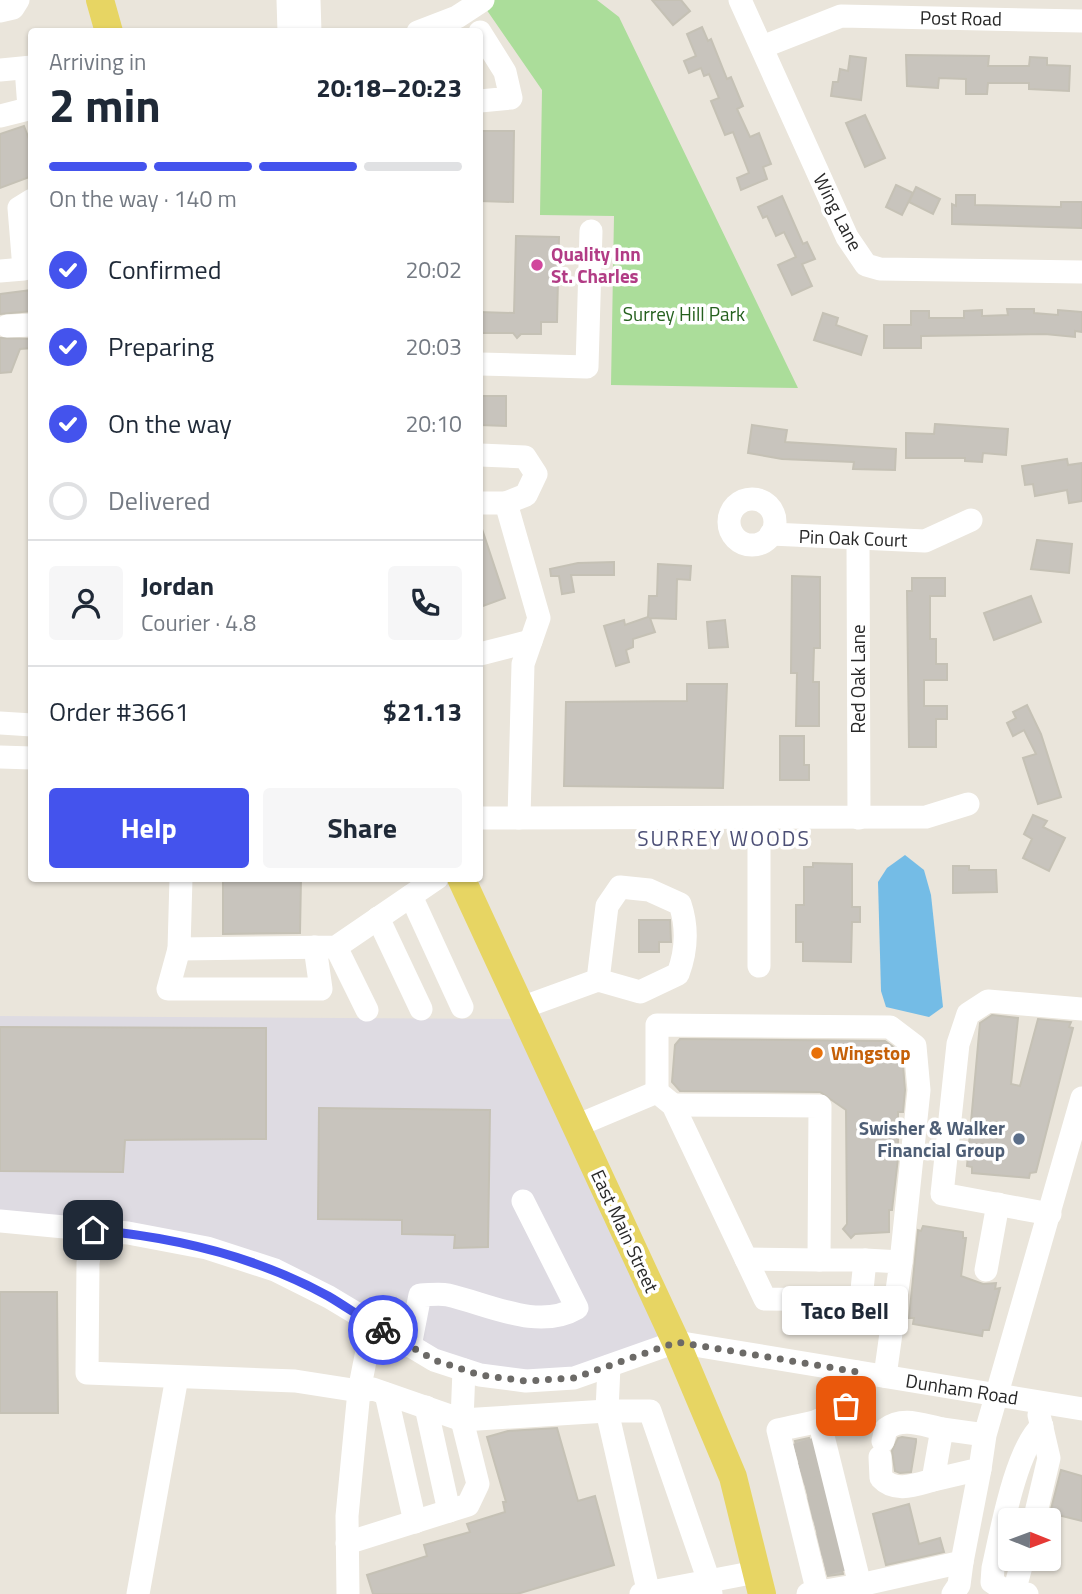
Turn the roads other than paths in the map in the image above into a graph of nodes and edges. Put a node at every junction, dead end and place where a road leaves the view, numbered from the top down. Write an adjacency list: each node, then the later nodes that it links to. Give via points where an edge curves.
1 (18, 0): 7 (street, via 13,8)
2 (100, 0): 9 (main road)
3 (288, 0): 10 (street)
4 (309, 0): 11 (street)
5 (740, 0): 15 (street, Wing Lane)
6 (475, 5): 12 (street); 13 (street)
7 (0, 11)
8 (1082, 20): 15 (street, Post Road, via 841,16)
9 (108, 28)
10 (289, 28)
11 (310, 28)
12 (426, 28)
13 (478, 28)
14 (483, 38): 18 (street, via 505,72 510,98)
15 (762, 47): 25 (street, Wing Lane, via 847,237 866,265 880,269)
16 (28, 67): 17 (street)
17 (0, 70)
18 (483, 101)
19 (28, 109): 20 (street)
20 (0, 116)
21 (28, 202): 23 (street, via 19,208)
22 (591, 231): 28 (street, via 587,367)
23 (28, 269): 24 (street)
24 (0, 271)
25 (1082, 272)
26 (28, 325): 27 (street)
27 (6, 326)
28 (483, 364)
29 (483, 455): 31 (street, via 525,457 536,474 526,495)
30 (483, 503): 31 (street)
31 (506, 503): 35 (street, via 540,618)
32 (971, 520): 34 (street, Pin Oak Court, via 925,541)
33 (772, 534): 34 (street, Pin Oak Court)
34 (858, 540): 45 (street, Red Oak Lane)
35 (531, 641): 36 (street); 43 (street, via 523,664)
36 (483, 653)
37 (0, 723): 38 (street)
38 (28, 725)
39 (0, 757): 40 (street)
40 (28, 758)
41 (968, 804): 45 (street, via 926,817)
42 (483, 818): 43 (street)
43 (519, 818): 44 (street)
44 (759, 818): 45 (street); 53 (street)
45 (859, 818)
46 (181, 882): 52 (street)
47 (431, 882): 49 (street)
48 (463, 882): 57 (main road, East Main Street)
49 (411, 896): 50 (street); 55 (street)
50 (378, 918): 51 (street); 56 (street)
51 (325, 947): 52 (street); 52 (street, via 321,989 168,989); 59 (street)
52 (179, 949)
53 (759, 967)
54 (598, 980): 54 (street, via 640,992 678,974 685,956 686,921 680,904 649,890 620,887 607,906); 57 (street)
55 (462, 1007)
56 (421, 1009)
57 (521, 1009): 62 (main road, East Main Street)
58 (1082, 1009): 64 (street, via 988,1002 968,1014 958,1044 942,1194)
59 (367, 1010)
60 (1082, 1098): 65 (street)
61 (665, 1099): 62 (street); 68 (street); 69 (street, via 820,1106); 71 (street, via 657,1025 890,1027 915,1046 919,1090)
62 (576, 1126): 74 (main road, East Main Street)
63 (523, 1201): 75 (street, via 577,1308 562,1317 536,1316 445,1294 420,1295)
64 (998, 1204): 65 (street); 72 (street)
65 (1050, 1213): 83 (street)
66 (0, 1221): 67 (street)
67 (93, 1230): 73 (street, via 170,1239 275,1270); 80 (street, via 88,1263 87,1373)
68 (746, 1259): 69 (street); 70 (street, via 765,1299 861,1300)
69 (819, 1260): 70 (street)
70 (865, 1260): 71 (street)
71 (901, 1262): 79 (street)
72 (986, 1270)
73 (379, 1328): 75 (street); 81 (street, via 366,1356)
74 (677, 1342): 76 (street); 78 (street, Dunham Road); 102 (main road, East Main Street, via 733,1477)
75 (410, 1346): 77 (street)
76 (609, 1366): 77 (street, via 574,1378 526,1381); 87 (street)
77 (464, 1370): 88 (street)
78 (858, 1372): 79 (street, Dunham Road); 89 (street, via 846,1406)
79 (885, 1376): 83 (street, Dunham Road)
80 (177, 1377): 81 (street, via 295,1381); 107 (street)
81 (359, 1391): 82 (street, via 373,1389); 99 (street)
82 (386, 1394): 85 (street); 98 (street)
83 (995, 1394): 84 (street, Dunham Road); 92 (street)
84 (1034, 1401): 86 (street, Dunham Road); 90 (street)
85 (426, 1407): 88 (street); 97 (street)
86 (1082, 1409)
87 (607, 1411): 88 (street); 104 (street, via 650,1411); 109 (street)
88 (462, 1420): 97 (street, via 478,1484 468,1505)
89 (819, 1420): 95 (street); 95 (street, via 778,1430)
90 (1042, 1426): 96 (street, via 1049,1468); 106 (street, via 1032,1434 1022,1457 993,1568 992,1582)
91 (942, 1429): 92 (street); 94 (street); 94 (street, via 895,1422 886,1429 882,1449 881,1478 886,1483 909,1487)
92 (985, 1435): 93 (street)
93 (980, 1469): 94 (street); 100 (street)
94 (933, 1480)
95 (820, 1507): 103 (street); 105 (street)
96 (1038, 1508)
97 (449, 1511): 98 (street)
98 (415, 1522): 99 (street)
99 (347, 1544): 108 (street)
100 (962, 1562): 103 (street); 111 (street)
101 (1022, 1572): 106 (street)
102 (759, 1583): 104 (street)
103 (860, 1585): 105 (street)
104 (710, 1587): 109 (street)
105 (818, 1593): 110 (street)
106 (1021, 1593)
107 (138, 1594)
108 (348, 1594)
109 (647, 1594)
110 (808, 1594)
111 (953, 1594)

